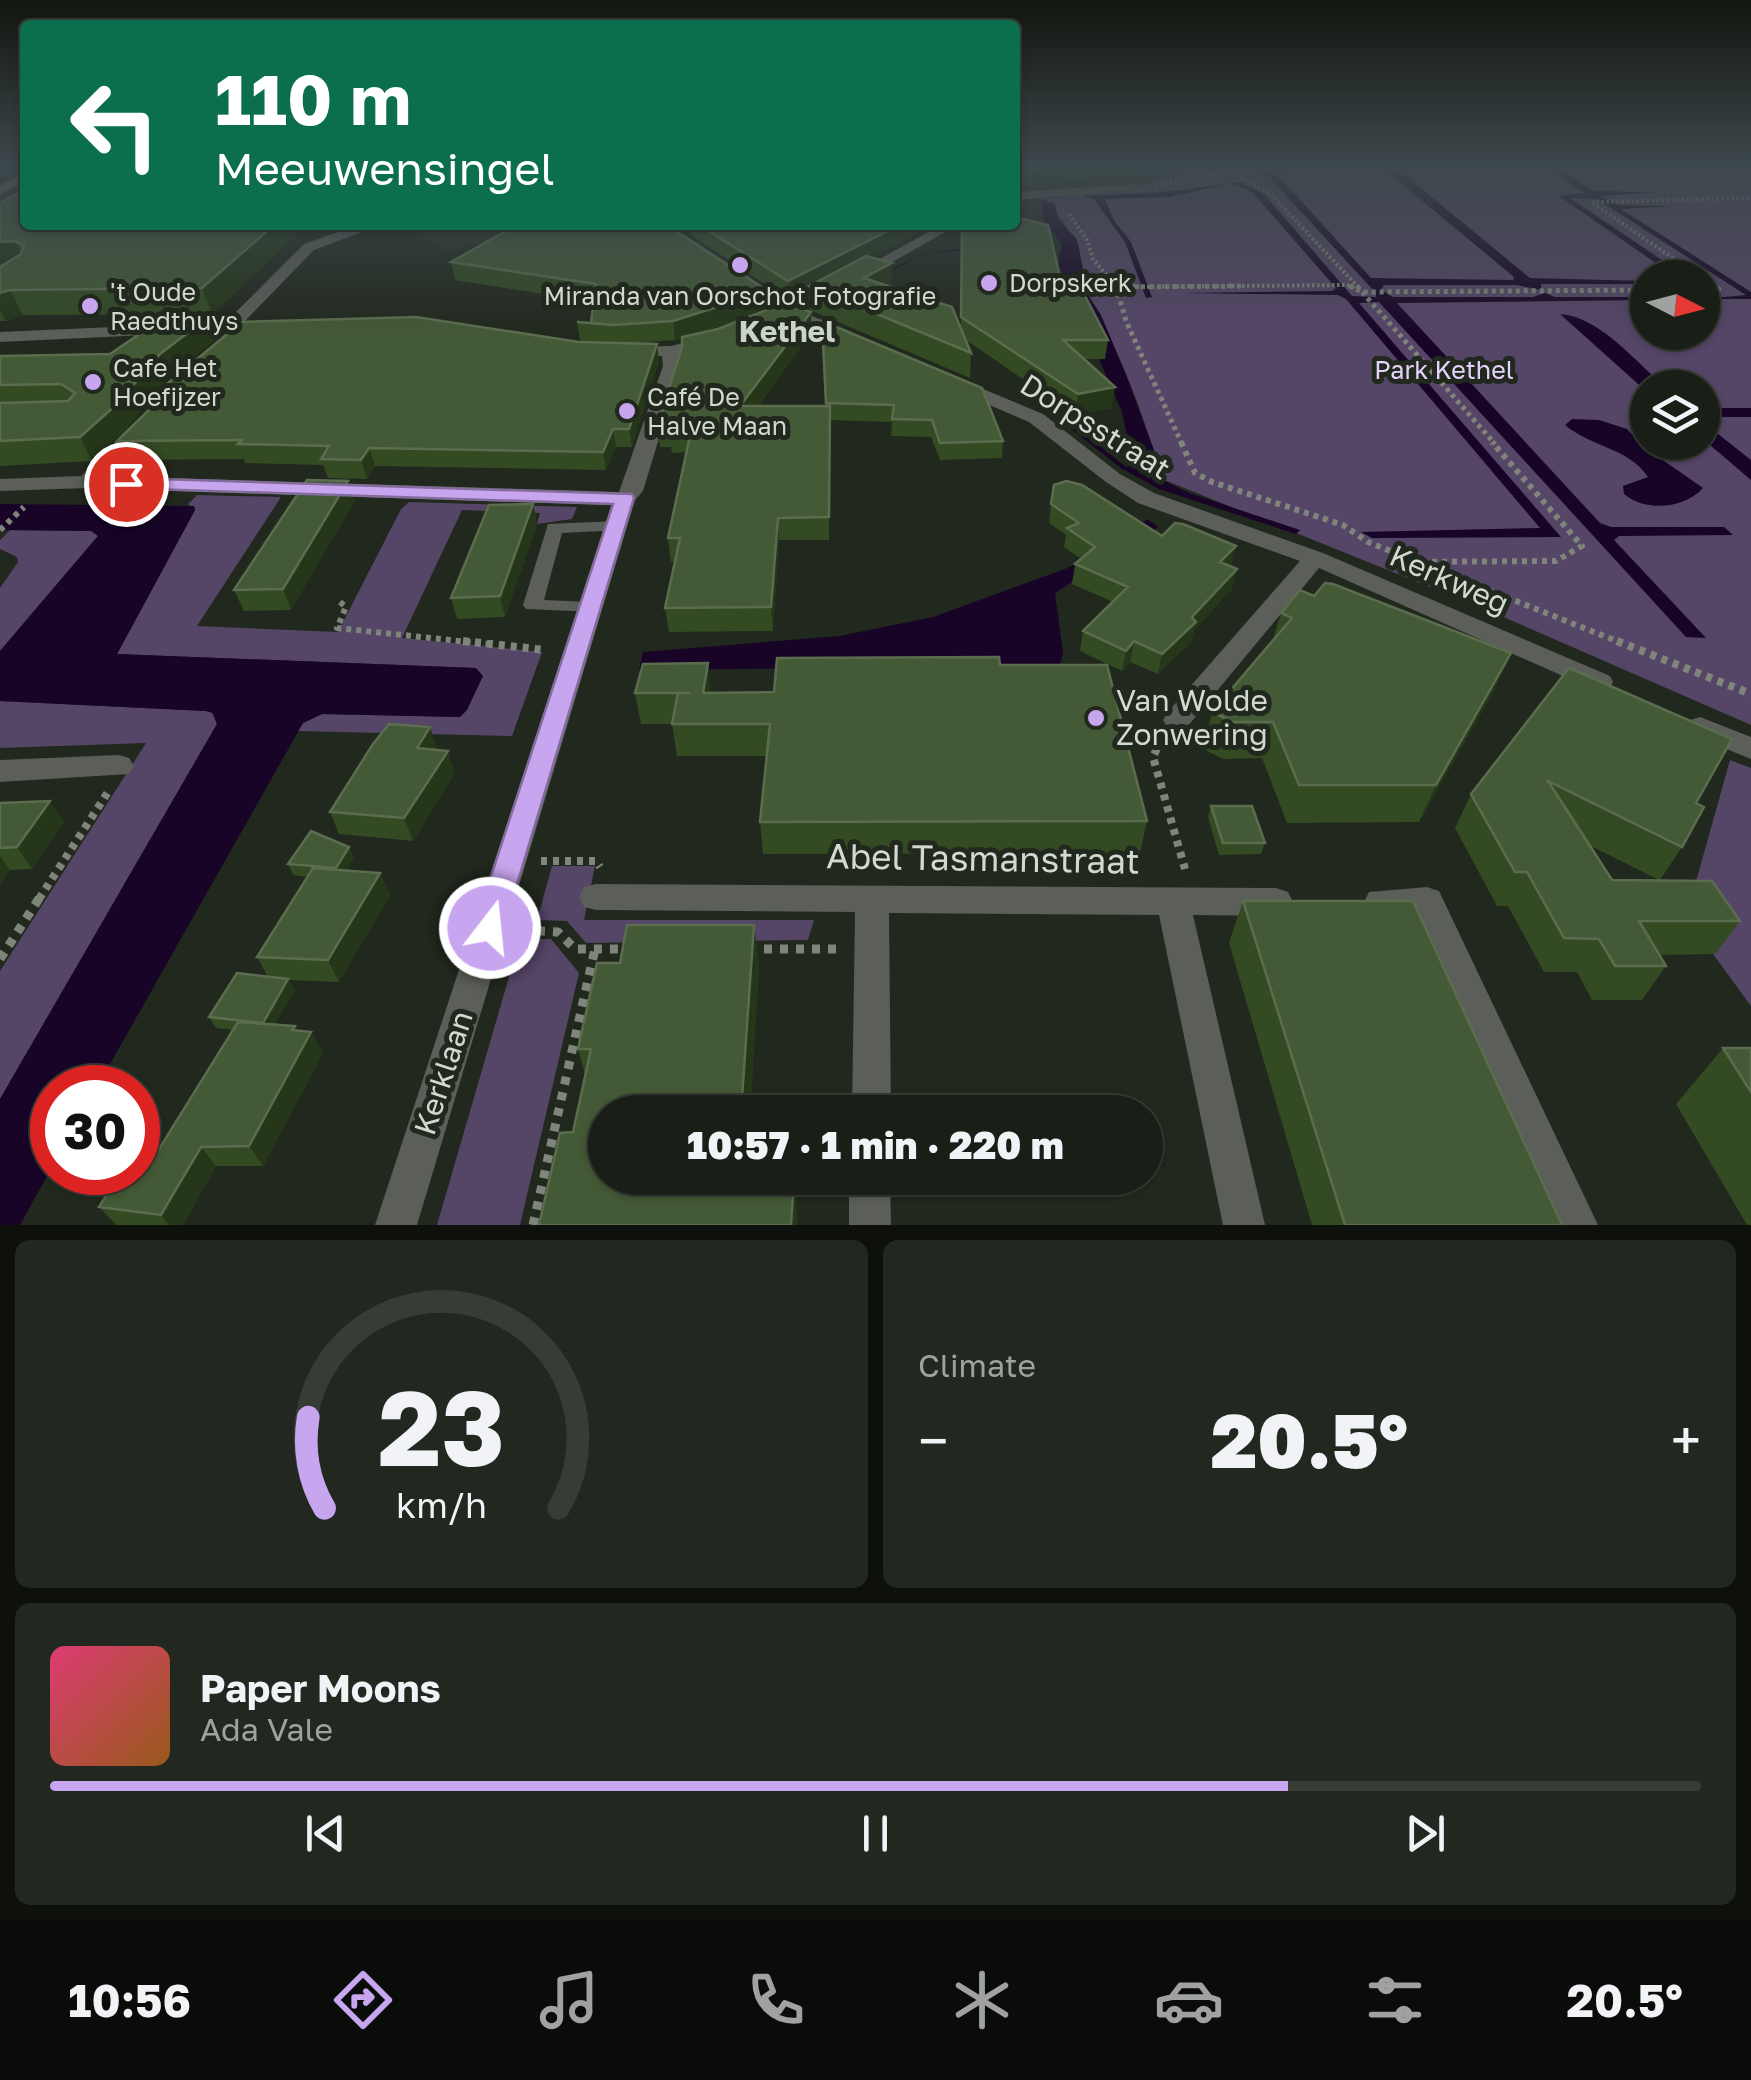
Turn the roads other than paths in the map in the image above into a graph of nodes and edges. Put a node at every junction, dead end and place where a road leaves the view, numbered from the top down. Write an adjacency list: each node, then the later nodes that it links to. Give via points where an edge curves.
1 (354, 230): 5 (street, via 309,247)
2 (941, 230): 4 (street)
3 (729, 270): 9 (street, via 791,311)
4 (837, 287)
5 (232, 325): 6 (street); 7 (street); 11 (street)
6 (287, 325)
7 (0, 337)
8 (726, 337): 10 (street)
9 (878, 350)
10 (672, 351): 12 (street); 17 (street, Kerklaan)
11 (219, 352)
12 (612, 352)
13 (931, 372): 18 (street, Dorpsstraat, via 1036,418 1146,498)
14 (151, 418): 15 (street)
15 (87, 482): 16 (street); 17 (street)
16 (0, 485)
17 (620, 512): 19 (street, Kerklaan); 19 (lane, via 554,528 533,605)
18 (1316, 558): 20 (street, Kerkweg); 22 (street)
19 (590, 608): 33 (street, Kerklaan)
20 (1624, 693)
21 (1678, 717): 23 (street)
22 (1176, 720)
23 (1751, 749)
24 (119, 766): 25 (street)
25 (0, 771)
26 (596, 897): 27 (street, Abel Tasmanstraat)
27 (872, 897): 28 (street, Abel Tasmanstraat); 31 (street)
28 (1173, 902): 29 (street); 35 (street)
29 (1310, 902)
30 (1348, 902): 36 (street, via 1426,902)
31 (871, 1095)
32 (870, 1195): 34 (street)
33 (396, 1225)
34 (870, 1225)
35 (1244, 1225)
36 (1576, 1225)

